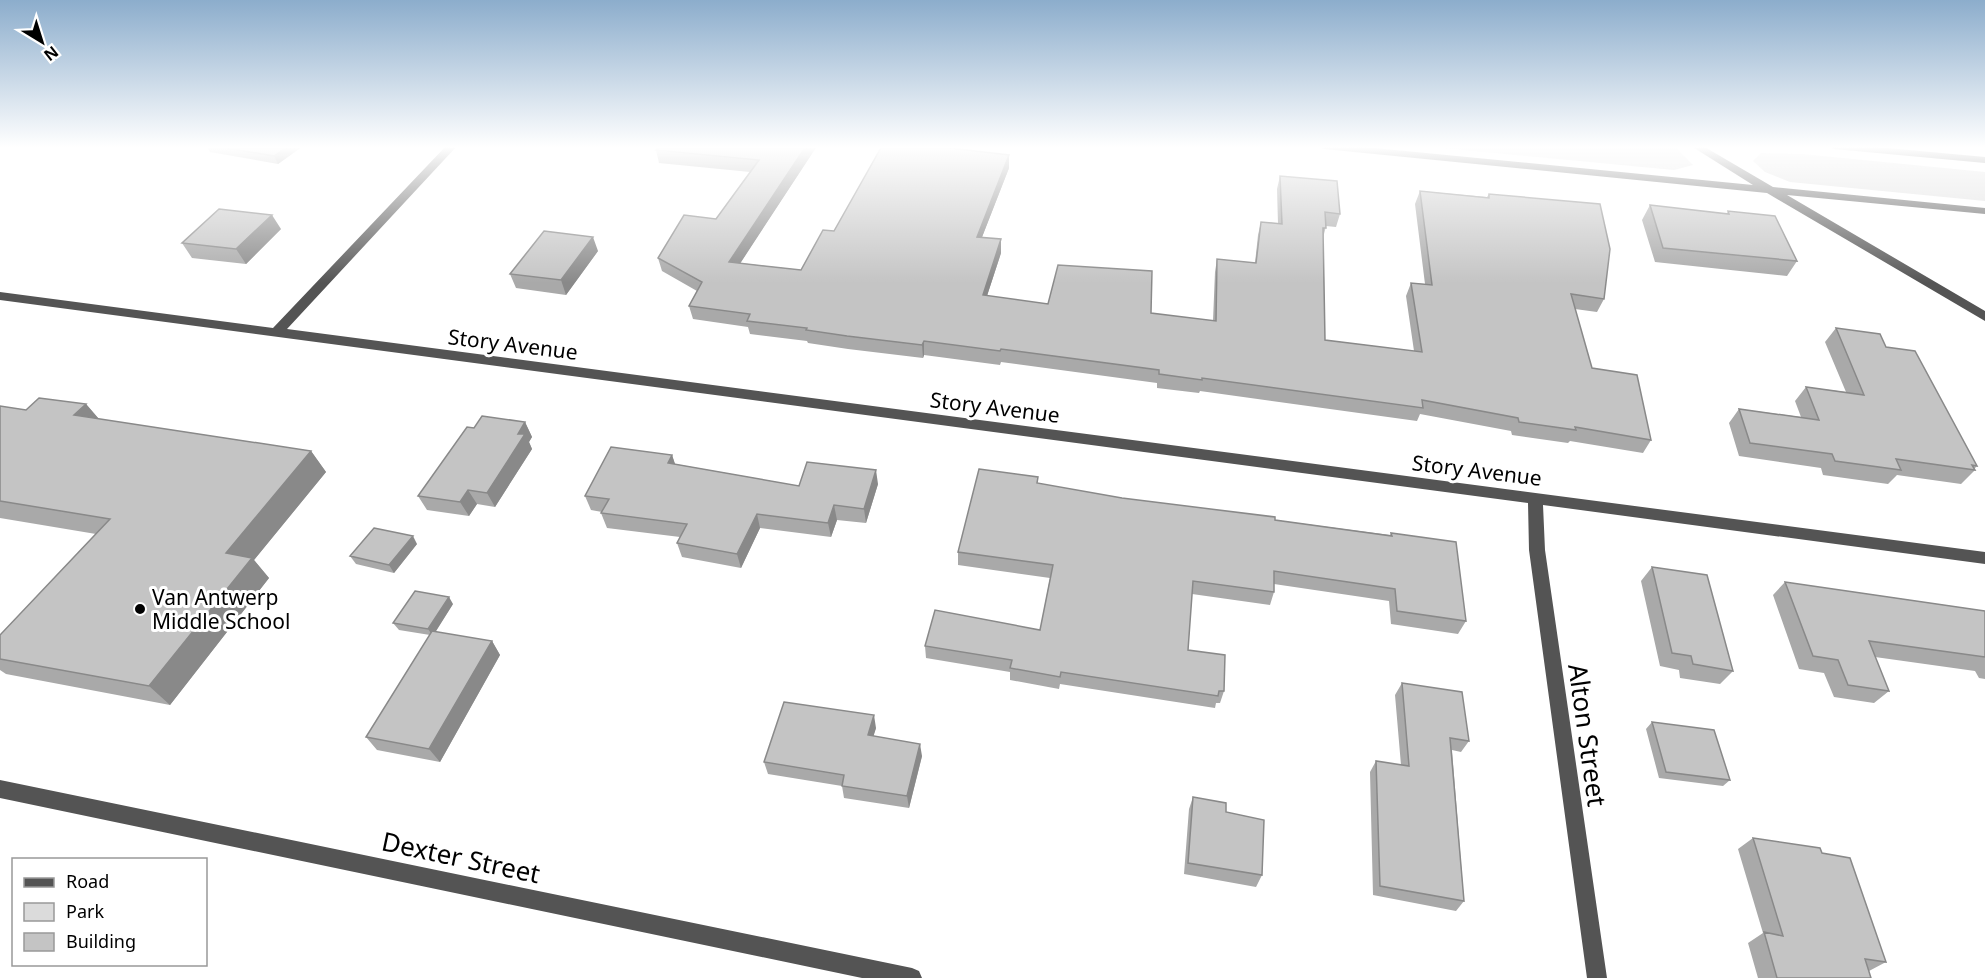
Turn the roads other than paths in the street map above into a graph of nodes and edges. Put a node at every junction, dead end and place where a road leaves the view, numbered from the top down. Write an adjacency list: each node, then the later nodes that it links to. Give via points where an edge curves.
1 (409, 192): 7 (street)
2 (1776, 192): 6 (street)
3 (1790, 192): 4 (street)
4 (1985, 211)
5 (0, 296): 7 (street, Story Avenue)
6 (1985, 317)
7 (275, 334): 8 (street, Story Avenue)
8 (1534, 499): 9 (street, Story Avenue); 12 (street, Alton Street, via 1537,550)
9 (1985, 558)
10 (0, 789): 11 (street, Dexter Street)
11 (912, 978)
12 (1597, 978)

